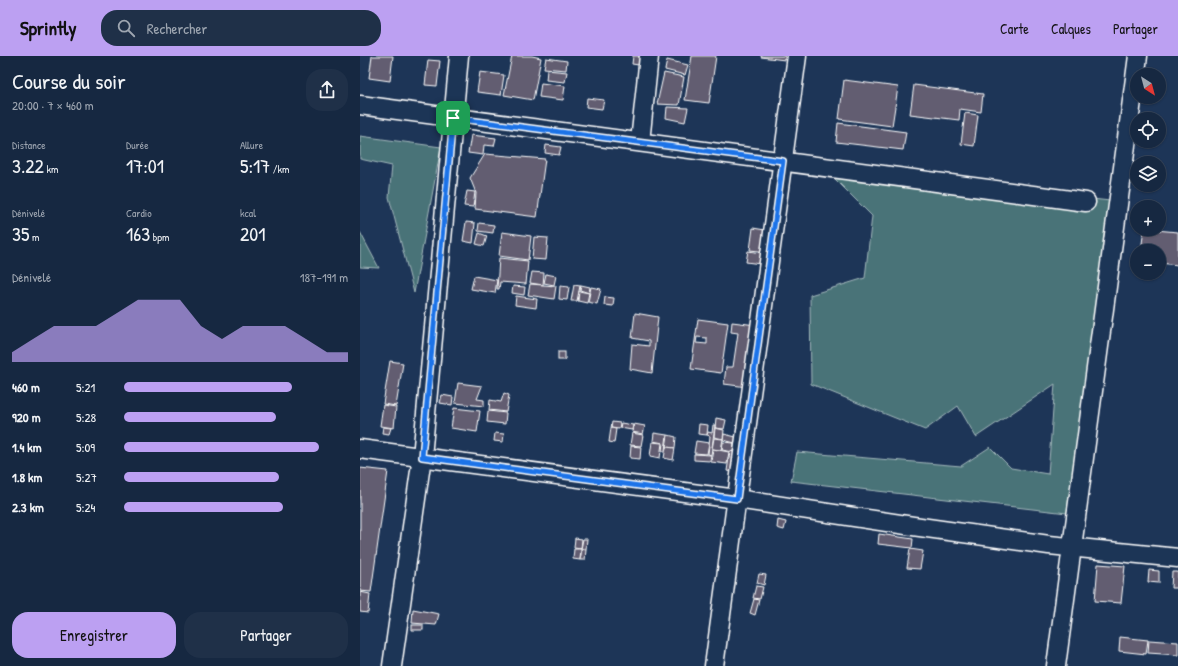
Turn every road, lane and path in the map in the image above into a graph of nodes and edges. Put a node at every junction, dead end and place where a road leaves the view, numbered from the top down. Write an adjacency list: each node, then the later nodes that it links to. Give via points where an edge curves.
1 (459, 56): 6 (street)
2 (649, 56): 7 (street)
3 (797, 56): 8 (street)
4 (1138, 56): 13 (street)
5 (360, 105): 6 (street)
6 (453, 118): 7 (street); 11 (street)
7 (640, 142): 8 (street)
8 (783, 161): 9 (street); 12 (street)
9 (1086, 202)
10 (360, 449): 11 (street)
11 (422, 457): 12 (street); 15 (street)
12 (737, 499): 13 (street); 16 (street)
13 (1072, 547): 14 (street); 17 (street)
14 (1178, 558)
15 (392, 666)
16 (714, 666)
17 (1056, 666)

